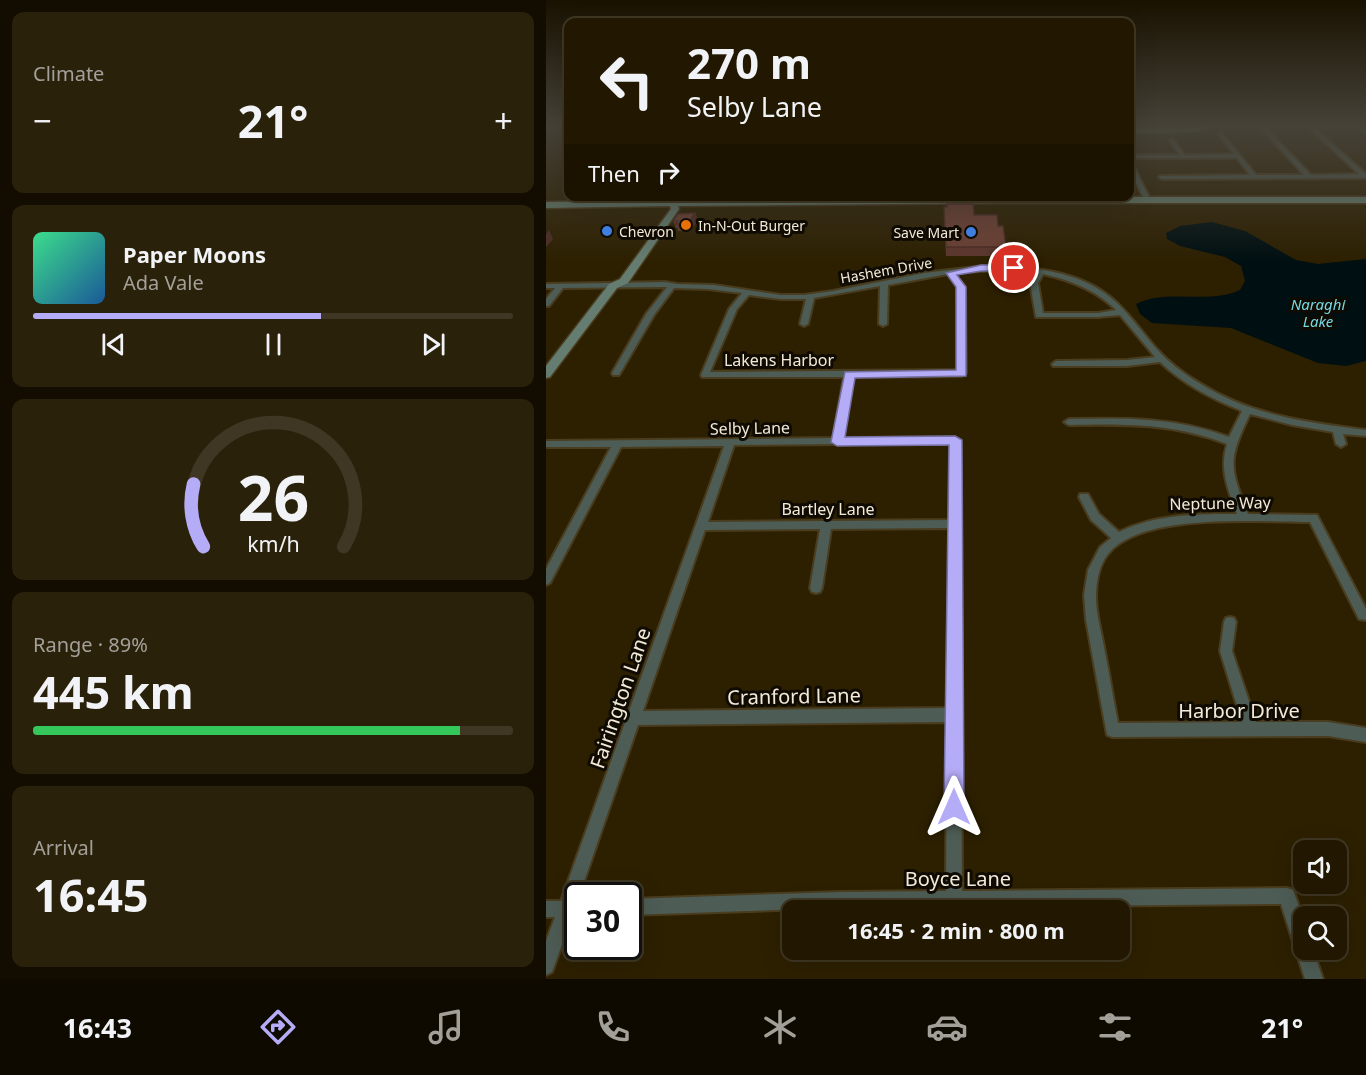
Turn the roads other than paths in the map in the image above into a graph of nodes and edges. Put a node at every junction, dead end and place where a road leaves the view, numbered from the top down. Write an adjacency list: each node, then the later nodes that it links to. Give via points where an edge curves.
1 (1251, 171): 7 (street)
2 (1304, 171): 4 (street)
3 (1134, 173): 12 (street)
4 (1309, 176): 5 (street); 7 (street)
5 (1365, 176)
6 (1162, 177): 7 (street)
7 (1256, 177)
8 (1366, 200): 12 (main road)
9 (769, 201): 13 (main road)
10 (986, 201): 14 (main road)
11 (1046, 201): 12 (main road); 14 (main road)
12 (1148, 201)
13 (672, 204): 15 (main road); 16 (main road); 17 (main road); 19 (main road); 25 (main road, via 613,279)
14 (938, 206): 17 (main road)
15 (547, 207): 16 (main road)
16 (622, 209): 18 (main road)
17 (703, 209): 19 (main road, via 681,213)
18 (655, 215)
19 (642, 257): 25 (main road, via 624,281)
20 (1041, 271): 21 (street, Hashem Drive, via 993,267); 30 (street, Hashem Drive, via 1083,284); 30 (street, via 1034,283 1040,315)
21 (951, 273): 22 (street, Hashem Drive); 37 (street, Lakens Harbor, via 961,287 962,373)
22 (884, 284): 28 (street, Hashem Drive); 32 (street)
23 (546, 286): 24 (street, Hashem Drive)
24 (561, 286): 25 (street, Hashem Drive); 29 (street)
25 (613, 286): 26 (street, Hashem Drive); 36 (main road)
26 (672, 286): 27 (street, Hashem Drive, via 715,287); 35 (street, via 650,314)
27 (746, 293): 28 (street, Hashem Drive); 37 (street, Lakens Harbor, via 733,309 705,375)
28 (810, 297): 31 (street)
29 (546, 304)
30 (1121, 312): 33 (street, Hashem Drive)
31 (804, 324)
32 (883, 324)
33 (1161, 359): 34 (street); 38 (street, Hashem Drive, via 1195,385)
34 (1056, 364)
35 (616, 373)
36 (546, 374)
37 (849, 374): 42 (street)
38 (1247, 410): 40 (street, Hashem Drive, via 1295,424); 43 (street)
39 (1069, 422): 43 (street, via 1170,423)
40 (1337, 430): 41 (street, Hashem Drive); 47 (street)
41 (1366, 433)
42 (837, 442): 44 (street, Selby Lane); 50 (street, Selby Lane, via 955,440)
43 (1232, 442): 49 (street, via 1226,465)
44 (730, 443): 46 (street, Selby Lane); 52 (street, Fairington Lane)
45 (546, 444): 46 (street, Selby Lane)
46 (617, 444): 54 (street)
47 (1341, 444)
48 (1084, 497): 53 (street, via 1095,517)
49 (1244, 518): 53 (street, Neptune Way, via 1160,520); 56 (street, Neptune Way, via 1313,518)
50 (955, 524): 51 (street, Bartley Lane); 58 (street)
51 (826, 525): 52 (street, Bartley Lane); 55 (street)
52 (701, 526): 59 (street, Fairington Lane)
53 (1119, 538): 60 (street, Neptune Way, via 1095,568 1090,595)
54 (546, 580)
55 (816, 588)
56 (1364, 615)
57 (1230, 622): 61 (street, via 1227,651)
58 (955, 715): 59 (street, Cranford Lane); 64 (street)
59 (634, 718): 63 (street, Fairington Lane)
60 (1112, 730): 61 (street, Harbor Drive)
61 (1251, 730): 62 (street, Harbor Drive, via 1328,729)
62 (1366, 735)
63 (580, 882)
64 (954, 899): 65 (street, Boyce Lane); 68 (street, Boyce Lane, via 1287,896)
65 (642, 907)
66 (546, 909): 67 (street)
67 (564, 909)
68 (1293, 914)
69 (564, 925): 71 (street, Fairington Lane)
70 (1308, 960): 72 (street)
71 (546, 966)
72 (1314, 979)

